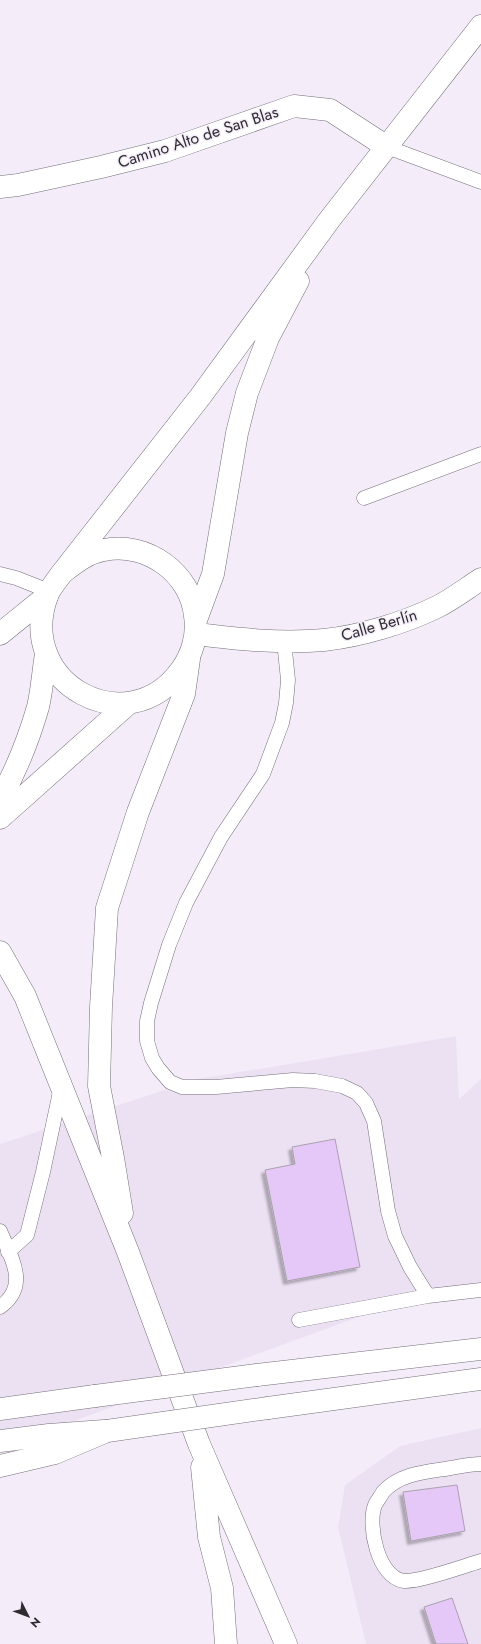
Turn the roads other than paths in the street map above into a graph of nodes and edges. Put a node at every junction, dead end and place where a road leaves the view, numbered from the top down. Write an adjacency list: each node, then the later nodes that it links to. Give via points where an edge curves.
1 (481, 26): 2 (main road)
2 (387, 146): 3 (lane); 4 (main road, Camino Alto de San Blas, via 330,110 294,106 165,151 101,168); 5 (main road)
3 (481, 182)
4 (0, 187)
5 (330, 219): 8 (main road, via 200,397); 12 (main road, via 268,338 247,393 237,433 213,574)
6 (481, 454): 7 (lane)
7 (364, 498)
8 (62, 573): 11 (main road); 12 (main road, via 81,558 104,550 128,549 151,555 171,569 186,587 195,610)
9 (0, 574): 11 (lane, via 16,578)
10 (481, 579): 14 (main road, Calle Berlín, via 438,607 366,633 323,640)
11 (48, 594): 13 (main road); 15 (main road, via 42,616 41,635)
12 (196, 627): 14 (main road, Calle Berlín, via 245,639); 16 (main road)
13 (0, 634)
14 (284, 641): 26 (lane, via 288,680 282,723 263,774 221,837 186,902 151,1003 147,1021 147,1041 158,1068 170,1082 182,1087 216,1087 293,1080 342,1086 357,1093 366,1103 374,1121 388,1211 395,1236)
15 (46, 654): 17 (main road, via 59,677 79,693 103,702); 18 (main road, via 38,706 27,739)
16 (189, 659): 17 (main road, via 174,680 154,695); 24 (main road, via 184,694 138,812 107,908 99,1086)
17 (129, 703): 19 (main road)
18 (0, 799)
19 (0, 818)
20 (0, 952): 21 (main road, via 25,996)
21 (61, 1086): 23 (lane, via 27,1235); 24 (main road)
22 (0, 1231): 23 (lane)
23 (8, 1252): 27 (lane, via 17,1274 15,1291)
24 (128, 1252): 34 (main road)
25 (481, 1290): 26 (lane)
26 (428, 1296): 28 (lane)
27 (0, 1307)
28 (299, 1320)
29 (481, 1349): 31 (main road, bridge, via 256,1375)
30 (481, 1380): 32 (main road, bridge)
31 (0, 1409)
32 (107, 1431): 33 (main road, via 49,1434); 36 (main road, via 55,1453)
33 (0, 1441)
34 (199, 1444): 38 (main road, via 209,1537 222,1588); 39 (main road)
35 (480, 1463): 37 (lane, via 406,1476 383,1493 375,1506 374,1519 380,1560 394,1577 404,1581 416,1580)
36 (0, 1466)
37 (481, 1561)
38 (226, 1644)
39 (286, 1644)

